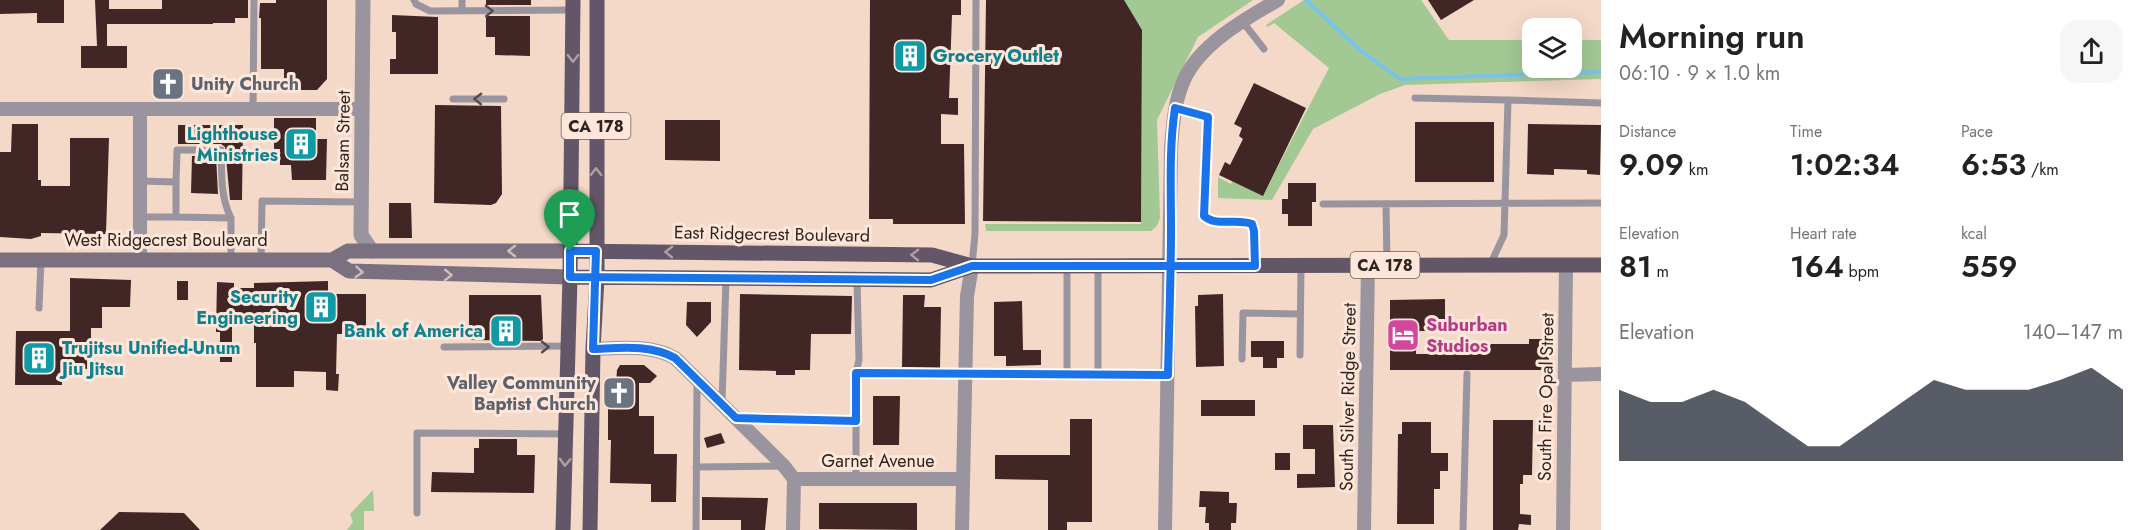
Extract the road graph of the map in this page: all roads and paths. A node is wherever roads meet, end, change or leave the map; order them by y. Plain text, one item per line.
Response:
1 (254, 0) edge
2 (363, 0) edge
3 (414, 0) edge
4 (462, 0) edge
5 (597, 0) edge
6 (976, 0) edge
7 (1278, 0) edge
8 (573, 5) edge
9 (462, 11) junction
10 (1242, 21) junction
11 (1264, 49) dead end
12 (1415, 98) dead end
13 (453, 99) dead end
14 (504, 99) dead end
15 (1508, 100) junction
16 (1601, 103) edge
17 (1175, 108) junction
18 (0, 109) edge
19 (140, 109) junction
20 (253, 109) junction
21 (362, 109) junction
22 (140, 181) junction
23 (176, 182) junction
24 (361, 202) junction
25 (1504, 203) junction
26 (1601, 203) edge
27 (1323, 204) dead end
28 (1386, 204) junction
29 (140, 217) junction
30 (176, 217) junction
31 (231, 218) junction
32 (372, 251) junction
33 (570, 251) junction
34 (596, 251) junction
35 (261, 258) junction
36 (140, 259) junction
37 (231, 259) junction
38 (0, 260) edge
39 (41, 260) junction
40 (332, 260) junction
41 (1490, 265) junction
42 (1566, 265) junction
43 (1601, 265) edge
44 (972, 266) junction
45 (1067, 266) junction
46 (1098, 266) junction
47 (1170, 266) junction
48 (1255, 266) junction
49 (1300, 266) junction
50 (1368, 266) junction
51 (1387, 266) junction
52 (389, 273) junction
53 (570, 277) junction
54 (597, 278) junction
55 (726, 279) junction
56 (857, 280) junction
57 (39, 308) dead end
58 (1300, 314) junction
59 (568, 346) junction
60 (444, 347) dead end
61 (593, 349) junction
62 (1300, 355) dead end
63 (1242, 359) dead end
64 (856, 373) junction
65 (965, 374) junction
66 (1067, 374) junction
67 (1098, 374) junction
68 (1467, 374) dead end
69 (1168, 375) junction
70 (1564, 375) junction
71 (1601, 375) edge
72 (697, 380) junction
73 (722, 405) junction
74 (736, 418) junction
75 (856, 421) junction
76 (566, 434) junction
77 (784, 466) junction
78 (696, 467) junction
79 (794, 479) junction
80 (856, 479) junction
81 (963, 479) junction
82 (417, 513) dead end
83 (563, 530) edge
84 (590, 530) edge
85 (696, 530) edge
86 (793, 530) edge
87 (962, 530) edge
88 (1165, 530) edge
89 (1364, 530) edge
90 (1463, 530) edge
91 (1563, 530) edge

1 - 20 lane
2 - 21 street, Balsam Street
3 - 9 lane
4 - 9 lane
34 -> 5 main road, CA 178
6 - 44 lane
7 - 10 street
9 -> 8 lane
8 -> 33 main road, CA 178
10 - 11 lane
10 - 17 street
12 - 15 lane
14 -> 13 lane
15 - 16 lane
15 - 25 lane
17 - 47 street
17 - 48 lane
18 - 19 street
19 - 20 street
19 - 22 street
20 - 21 street
21 - 24 street, Balsam Street
22 - 23 lane
22 - 29 street
23 - 30 lane
23 - 31 lane
24 - 32 street, Balsam Street
24 - 35 lane
25 - 26 lane
25 - 28 lane
25 - 41 lane
27 - 28 lane
28 - 51 lane
29 - 30 lane
29 - 36 street
30 - 31 lane
31 - 37 lane
33 -> 32 main road, West Ridgecrest Boulevard
32 - 40 main road, West Ridgecrest Boulevard
32 - 52 street, Balsam Street
33 - 34 main road, East Ridgecrest Boulevard
33 - 53 main road
44 -> 34 main road, East Ridgecrest Boulevard / CA 178
34 - 54 main road
35 - 37 main road, West Ridgecrest Boulevard
35 - 40 main road, West Ridgecrest Boulevard
36 - 37 main road, West Ridgecrest Boulevard
36 - 39 main road, West Ridgecrest Boulevard
38 - 39 main road, West Ridgecrest Boulevard
39 - 57 lane
40 -> 52 main road, West Ridgecrest Boulevard
41 - 42 main road, East Ridgecrest Boulevard / CA 178
41 - 51 main road, East Ridgecrest Boulevard / CA 178
42 - 43 main road, East Ridgecrest Boulevard / CA 178
42 - 70 street, South Fire Opal Street
44 - 45 main road, East Ridgecrest Boulevard / CA 178
44 - 56 main road, East Ridgecrest Boulevard / CA 178
44 - 65 street
45 - 46 main road, East Ridgecrest Boulevard / CA 178
45 - 66 lane
46 - 47 main road, East Ridgecrest Boulevard / CA 178
46 - 67 lane
47 - 48 main road, East Ridgecrest Boulevard / CA 178
47 - 69 street
48 - 49 main road, East Ridgecrest Boulevard / CA 178
49 - 50 main road, East Ridgecrest Boulevard / CA 178
49 - 58 lane
50 - 51 main road, East Ridgecrest Boulevard / CA 178
50 - 89 street, South Silver Ridge Street
52 -> 53 main road, West Ridgecrest Boulevard
53 - 54 main road, West Ridgecrest Boulevard / CA 178
53 - 59 main road
54 - 55 main road, East Ridgecrest Boulevard / CA 178
54 - 61 main road
55 - 56 main road, East Ridgecrest Boulevard / CA 178
55 - 73 lane
56 - 64 lane
58 - 62 lane
58 - 63 lane
60 -> 59 lane
59 - 76 main road
61 - 72 street
61 - 84 main road
64 - 65 lane
64 - 75 lane
65 - 66 lane
65 - 81 street
66 - 67 lane
67 - 69 lane
68 - 90 lane
69 - 88 street
70 - 71 street
70 - 91 street, South Fire Opal Street
72 - 73 street
72 - 78 lane
73 - 74 street
74 - 75 lane
74 - 77 street
75 - 80 lane
76 - 82 lane
76 -> 83 main road
77 - 78 lane
77 - 79 street
78 - 85 lane
79 - 80 street, Garnet Avenue
79 - 86 street
80 - 81 street, Garnet Avenue
81 - 87 street

